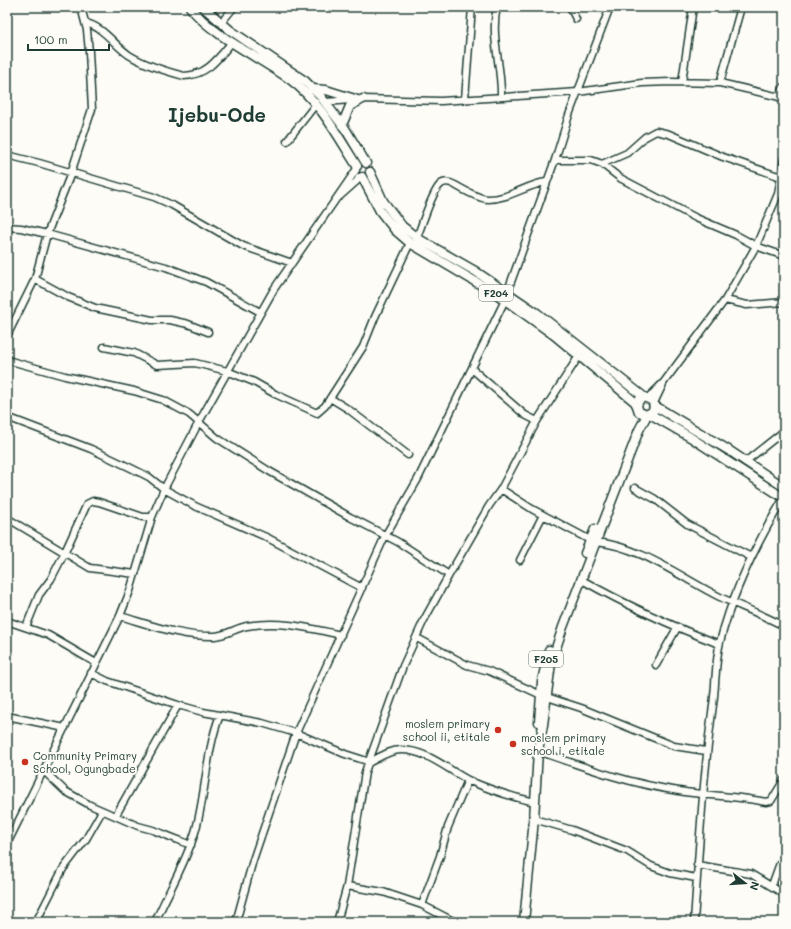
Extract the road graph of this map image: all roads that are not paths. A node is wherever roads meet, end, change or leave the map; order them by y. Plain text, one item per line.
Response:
1 (81, 7) edge
2 (190, 7) edge
3 (203, 7) edge
4 (234, 7) edge
5 (471, 7) edge
6 (497, 7) edge
7 (570, 7) edge
8 (610, 7) edge
9 (693, 7) edge
10 (741, 7) edge
11 (576, 19) dead end
12 (85, 23) junction
13 (220, 23) junction
14 (232, 42) junction
15 (682, 82) junction
16 (720, 83) junction
17 (784, 86) edge
18 (312, 89) junction
19 (578, 92) junction
20 (501, 97) junction
21 (782, 98) edge
22 (359, 99) junction
23 (465, 99) junction
24 (326, 102) junction
25 (316, 104) junction
26 (342, 125) junction
27 (287, 141) dead end
28 (7, 155) edge
29 (784, 159) edge
30 (555, 160) junction
31 (366, 163) junction
32 (602, 164) junction
33 (370, 172) junction
34 (71, 173) junction
35 (359, 173) junction
36 (783, 177) edge
37 (546, 182) junction
38 (7, 227) edge
39 (47, 234) junction
40 (417, 238) junction
41 (410, 243) junction
42 (756, 246) junction
43 (784, 256) edge
44 (292, 263) junction
45 (35, 279) junction
46 (506, 296) junction
47 (726, 300) junction
48 (784, 302) edge
49 (260, 312) junction
50 (208, 332) dead end
51 (7, 336) edge
52 (104, 347) dead end
53 (579, 356) junction
54 (7, 360) edge
55 (472, 369) junction
56 (227, 371) junction
57 (664, 382) junction
58 (646, 397) junction
59 (330, 398) junction
60 (654, 405) junction
61 (643, 412) junction
62 (7, 417) edge
63 (199, 422) junction
64 (537, 422) junction
65 (784, 431) edge
66 (408, 455) dead end
67 (745, 462) junction
68 (784, 487) edge
69 (635, 488) dead end
70 (164, 489) junction
71 (501, 489) junction
72 (784, 498) edge
73 (543, 515) junction
74 (152, 517) junction
75 (7, 518) edge
76 (385, 536) junction
77 (593, 541) junction
78 (64, 554) junction
79 (751, 557) junction
80 (520, 560) dead end
81 (135, 574) junction
82 (449, 575) junction
83 (582, 580) junction
84 (362, 588) junction
85 (733, 602) junction
86 (120, 616) junction
87 (7, 621) edge
88 (784, 626) edge
89 (26, 627) junction
90 (677, 628) junction
91 (341, 635) junction
92 (417, 638) junction
93 (719, 644) junction
94 (96, 663) junction
95 (656, 665) dead end
96 (91, 673) junction
97 (544, 696) junction
98 (178, 705) junction
99 (220, 715) junction
100 (7, 716) edge
101 (65, 728) junction
102 (296, 733) junction
103 (706, 750) junction
104 (538, 751) junction
105 (370, 762) junction
106 (43, 770) junction
107 (468, 780) junction
108 (784, 780) edge
109 (702, 794) junction
110 (531, 801) junction
111 (102, 811) junction
112 (116, 815) junction
113 (534, 819) junction
114 (7, 844) edge
115 (190, 845) junction
116 (784, 863) edge
117 (697, 865) junction
118 (696, 878) junction
119 (772, 885) junction
120 (346, 886) junction
121 (784, 894) edge
122 (422, 905) junction
123 (36, 922) edge
124 (155, 922) edge
125 (236, 922) edge
126 (337, 922) edge
127 (455, 922) edge
128 (520, 922) edge
129 (524, 922) edge
130 (694, 922) edge

1 - 12 street
2 - 14 main road, F204
3 - 13 main road, F204
4 - 13 street
5 - 23 street
6 - 20 street
7 - 11 street
8 - 19 street
9 - 15 street
10 - 16 street
12 - 14 street
12 - 34 street
13 - 18 main road, F204
14 - 25 main road, F204
15 - 16 street
15 - 19 street
16 - 21 street
17 - 21 street
18 - 22 main road
18 - 24 main road, F204
19 - 20 street
19 - 30 street
20 - 23 street
22 - 23 street
22 - 24 street
22 - 26 main road
24 - 26 main road, F204
25 - 27 street
25 - 35 main road, F204
26 - 31 main road, F204
28 - 34 street
29 - 36 street
30 - 32 street
30 - 37 street
31 - 33 main road, F204
31 - 35 main road
32 - 36 street
32 - 42 street
33 - 35 main road
33 - 40 main road, F204
34 - 39 street
34 - 44 street
35 - 41 main road, F204
35 - 44 street
36 - 42 street
37 - 40 street
37 - 46 street
38 - 39 street
39 - 45 street
39 - 49 street
40 - 46 main road, F204
41 - 46 main road, F204
41 - 59 street
42 - 43 street
42 - 47 street
44 - 49 street
45 - 50 street
45 - 51 street
46 - 53 main road, F204
46 - 55 street
46 - 58 main road, F204
47 - 48 street
47 - 57 street
49 - 56 street
52 - 56 street
53 - 61 main road, F204
53 - 64 street
54 - 63 street
55 - 64 street
55 - 76 street
56 - 59 street
56 - 63 street
57 - 58 street
57 - 60 street
58 - 60 main road, F204
58 - 61 main road
59 - 66 street
60 - 61 main road
60 - 67 main road, F204
61 - 72 main road, F204
61 - 77 main road, F205
62 - 70 street
63 - 70 street
63 - 76 street
64 - 71 street
65 - 67 street
67 - 68 main road, F204
69 - 79 street
70 - 74 street
70 - 84 street
71 - 73 street
71 - 82 street
72 - 79 street
73 - 77 street
73 - 80 street
74 - 78 street
74 - 81 street
75 - 78 street
76 - 82 street
76 - 84 street
77 - 83 main road, F205
77 - 85 street
77 - 97 main road, F205
78 - 81 street
78 - 89 street
79 - 85 street
81 - 86 street
82 - 92 street
83 - 90 street
83 - 97 main road, F205
84 - 91 street
85 - 88 street
85 - 93 street
86 - 91 street
86 - 94 street
87 - 89 street
89 - 94 street
90 - 93 street
90 - 95 street
91 - 102 street
92 - 97 street
92 - 105 street
93 - 103 street
94 - 96 street
96 - 98 street
96 - 101 street
97 - 103 street
97 - 104 main road, F205
97 - 110 main road, F205
98 - 99 street
98 - 112 street
99 - 102 street
99 - 115 street
100 - 101 street
101 - 106 street
102 - 105 street
102 - 125 street
103 - 109 street
104 - 109 street
104 - 113 main road, F205
105 - 107 street
105 - 120 street
106 - 111 street
106 - 114 street
107 - 110 street
107 - 122 street
108 - 109 street
109 - 117 street
110 - 128 main road, F205
111 - 112 street
111 - 123 street
112 - 115 street
113 - 118 street
113 - 129 main road, F205
115 - 124 street
116 - 119 street
117 - 118 street
117 - 119 street
118 - 130 street
119 - 121 street
120 - 122 street
120 - 126 street
122 - 127 street

